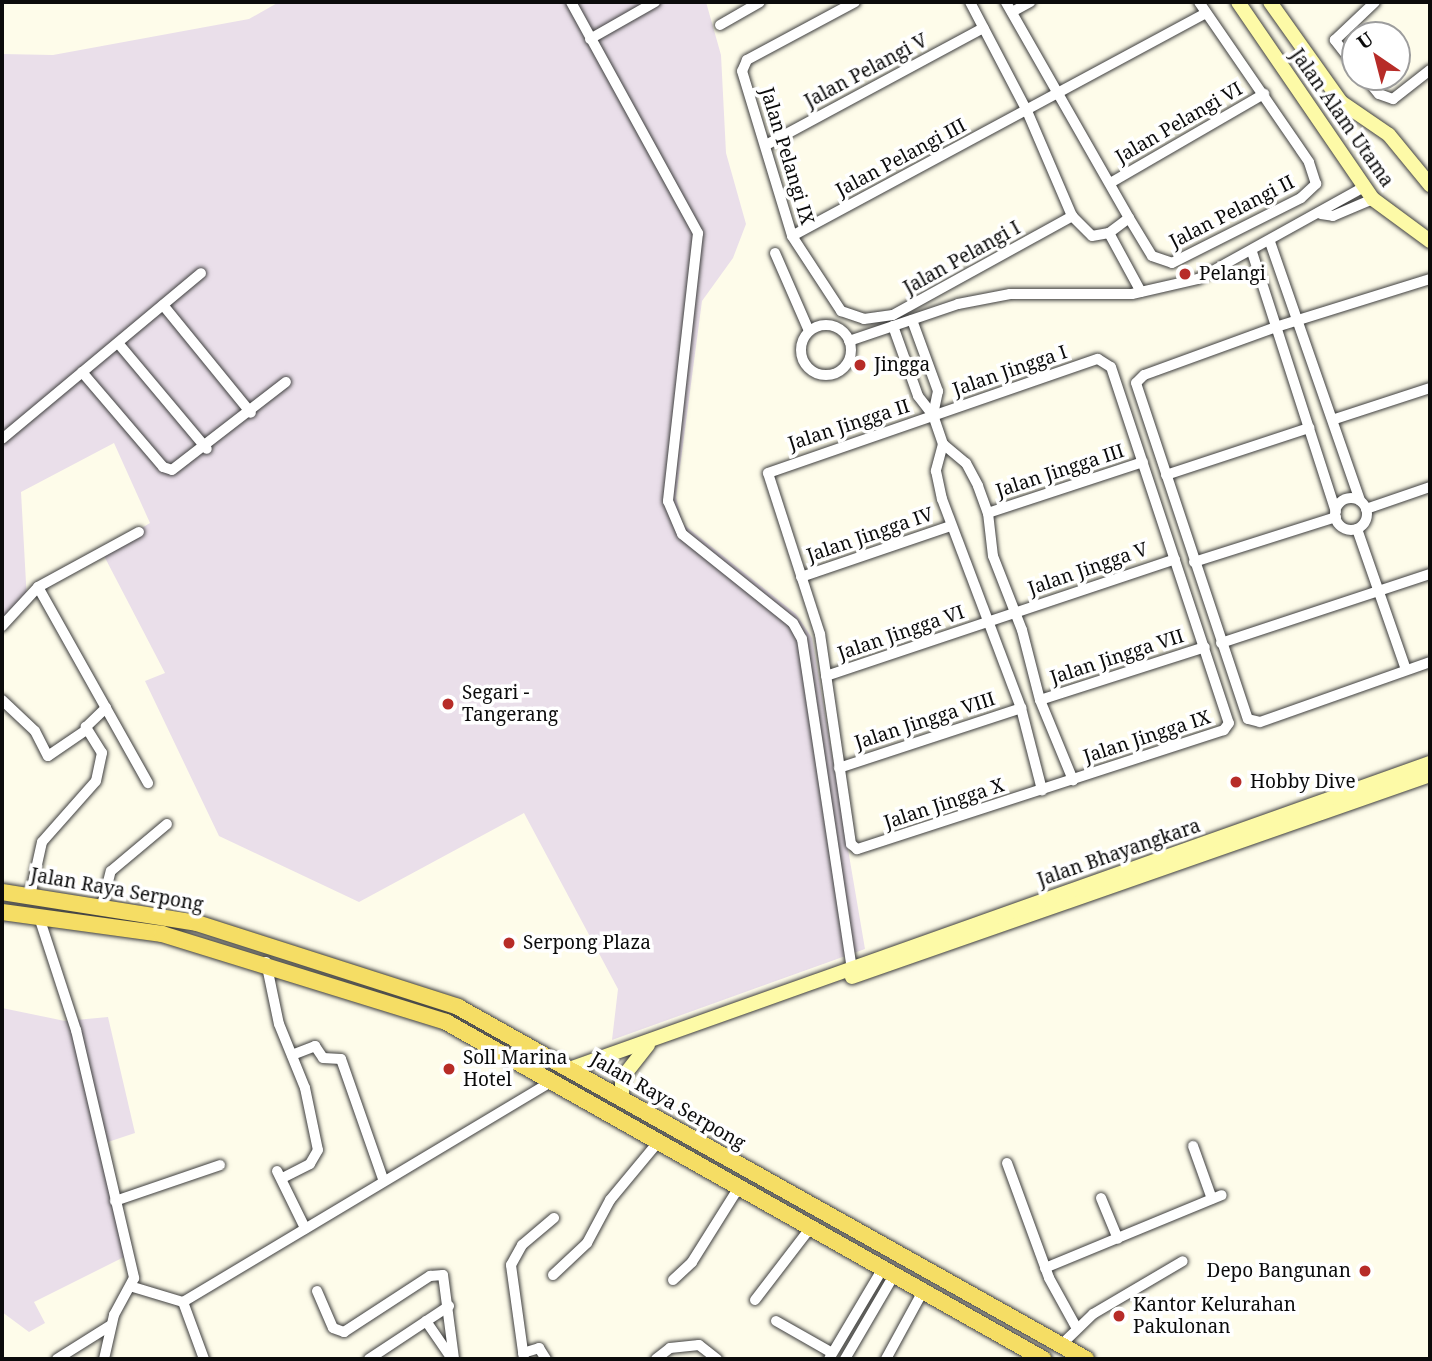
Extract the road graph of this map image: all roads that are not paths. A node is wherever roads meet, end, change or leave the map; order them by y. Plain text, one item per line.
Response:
1 (570, 2) edge
2 (655, 2) edge
3 (760, 2) edge
4 (855, 2) edge
5 (970, 2) edge
6 (1030, 2) edge
7 (1199, 2) edge
8 (1238, 2) edge
9 (1270, 2) edge
10 (1375, 2) edge
11 (1009, 7) edge
12 (1206, 13) junction
13 (1351, 21) edge
14 (720, 25) dead end
15 (983, 28) junction
16 (1341, 29) edge
17 (590, 39) junction
18 (1341, 48) edge
19 (1430, 70) edge
20 (1411, 86) edge
21 (1377, 91) edge
22 (1405, 91) edge
23 (1056, 94) junction
24 (1264, 94) junction
25 (1341, 102) junction
26 (1027, 111) junction
27 (1323, 121) junction
28 (766, 145) junction
29 (1112, 182) junction
30 (1430, 185) edge
31 (1364, 187) junction
32 (1373, 199) junction
33 (1321, 214) junction
34 (1072, 216) junction
35 (1129, 218) junction
36 (1109, 233) junction
37 (792, 236) junction
38 (1429, 238) edge
39 (1270, 242) junction
40 (1252, 252) junction
41 (775, 253) dead end
42 (201, 273) dead end
43 (1430, 279) edge
44 (1141, 292) junction
45 (163, 305) junction
46 (864, 319) joint
47 (912, 320) junction
48 (1297, 320) junction
49 (893, 326) junction
50 (1276, 327) junction
51 (809, 331) junction
52 (849, 341) junction
53 (118, 344) junction
54 (82, 372) junction
55 (286, 382) dead end
56 (1430, 388) edge
57 (251, 413) junction
58 (933, 415) junction
59 (1335, 419) junction
60 (1309, 428) junction
61 (2, 439) edge
62 (943, 444) junction
63 (207, 449) junction
64 (1143, 462) junction
65 (1166, 475) junction
66 (1430, 487) edge
67 (1363, 505) junction
68 (988, 513) junction
69 (1336, 515) junction
70 (951, 526) junction
71 (1357, 529) junction
72 (139, 532) dead end
73 (1175, 559) junction
74 (1195, 562) junction
75 (1430, 574) edge
76 (801, 577) junction
77 (38, 587) junction
78 (1378, 591) junction
79 (1013, 613) junction
80 (987, 622) junction
81 (2, 626) edge
82 (1221, 643) junction
83 (1205, 647) junction
84 (1430, 662) edge
85 (1406, 670) junction
86 (826, 676) junction
87 (2, 700) edge
88 (1040, 700) junction
89 (106, 708) junction
90 (1021, 708) junction
91 (86, 730) junction
92 (1430, 763) edge
93 (839, 768) junction
94 (1430, 775) edge
95 (1073, 780) junction
96 (148, 783) dead end
97 (1042, 790) junction
98 (167, 824) dead end
99 (2, 892) edge
100 (30, 896) junction
101 (102, 906) junction
102 (2, 912) edge
103 (39, 917) junction
104 (251, 939) junction
105 (246, 957) junction
106 (266, 962) junction
107 (852, 972) junction
108 (652, 1042) junction
109 (292, 1055) junction
110 (569, 1069) junction
111 (552, 1082) junction
112 (622, 1099) junction
113 (659, 1141) junction
114 (1194, 1146) dead end
115 (1007, 1163) dead end
116 (220, 1165) dead end
117 (383, 1178) junction
118 (739, 1187) junction
119 (1101, 1198) dead end
120 (115, 1201) junction
121 (554, 1217) dead end
122 (811, 1227) junction
123 (304, 1228) junction
124 (1118, 1239) junction
125 (1183, 1261) dead end
126 (1045, 1268) junction
127 (889, 1272) junction
128 (553, 1275) dead end
129 (673, 1280) dead end
130 (134, 1287) junction
131 (317, 1291) dead end
132 (923, 1291) junction
133 (755, 1300) dead end
134 (870, 1300) junction
135 (183, 1302) junction
136 (449, 1306) junction
137 (426, 1321) junction
138 (776, 1321) dead end
139 (111, 1325) junction
140 (1076, 1327) junction
141 (1060, 1346) junction
142 (523, 1356) edge
143 (831, 1356) edge
144 (57, 1359) edge
145 (104, 1359) edge
146 (204, 1359) edge
147 (369, 1359) edge
148 (453, 1359) edge
149 (546, 1359) edge
150 (656, 1359) edge
151 (717, 1359) edge
152 (845, 1359) edge
153 (886, 1359) edge
154 (1043, 1359) edge
155 (1086, 1359) edge

1 - 17 street
2 - 17 street
3 - 14 street
4 - 28 street, Jalan Pelangi IX
5 - 15 street
6 - 11 street
7 - 12 street
8 - 27 main road, Jalan Alam Utama
9 - 25 main road, Jalan Alam Utama
10 - 13 street
11 - 23 street
12 - 23 street, Jalan Pelangi III
12 - 24 street
15 - 26 street
15 - 28 street, Jalan Pelangi V
16 - 18 street
17 - 107 street
19 - 20 street
21 - 22 street
23 - 26 street, Jalan Pelangi III
23 - 29 street
24 - 29 street, Jalan Pelangi VI
24 - 35 street, Jalan Pelangi II
25 - 27 main road
25 - 30 main road, Jalan Alam Utama
26 - 34 street
26 - 37 street, Jalan Pelangi III
27 - 31 main road, Jalan Alam Utama
28 - 37 street, Jalan Pelangi IX
29 - 35 street
31 - 32 main road, Jalan Alam Utama
31 - 33 street
32 - 33 street
32 - 38 main road, Jalan Alam Utama
33 - 39 street
34 - 36 street
34 - 46 street, Jalan Pelangi I
35 - 36 street
36 - 44 street
37 - 46 street, Jalan Pelangi IX
39 - 40 street
39 - 48 street
40 - 44 street
40 - 50 street
41 - 51 street
42 - 45 street
43 - 48 street
44 - 47 street
45 - 53 street
45 - 57 street
47 - 49 street
47 - 58 street
48 - 50 street
48 - 59 street
49 - 52 street
49 - 58 street
50 - 60 street
50 - 65 street
51 - 52 street
51 - 52 street
53 - 54 street
53 - 63 street
54 - 61 street
54 - 63 street
55 - 57 street
56 - 59 street
57 - 63 street
58 - 62 street
58 - 64 street, Jalan Jingga I
58 - 76 street, Jalan Jingga II
59 - 67 street
60 - 65 street
60 - 69 street
62 - 68 street
62 - 70 street
64 - 68 street, Jalan Jingga III
64 - 73 street
65 - 74 street
66 - 67 street
67 - 69 street
67 - 71 street
68 - 79 street
69 - 71 street
69 - 74 street
70 - 76 street, Jalan Jingga IV
70 - 80 street
71 - 78 street
72 - 77 street
73 - 79 street, Jalan Jingga V
73 - 83 street
74 - 82 street
75 - 78 street
76 - 86 street
77 - 81 street
77 - 89 street
78 - 82 street
78 - 85 street
79 - 80 street, Jalan Jingga V
79 - 88 street
80 - 86 street, Jalan Jingga VI
80 - 90 street
82 - 85 street
83 - 88 street, Jalan Jingga VII
83 - 95 street, Jalan Jingga IX
84 - 85 street
86 - 93 street
87 - 91 street
88 - 95 street
89 - 91 street
89 - 96 street
90 - 93 street, Jalan Jingga VIII
90 - 97 street
91 - 100 street
92 - 107 main road, Jalan Bhayangkara
93 - 97 street, Jalan Jingga X
94 - 107 main road, Jalan Bhayangkara
95 - 97 street, Jalan Jingga IX
98 - 101 street
99 - 100 main road, Jalan Raya Serpong
100 - 101 main road, Jalan Raya Serpong
101 - 104 main road, Jalan Raya Serpong
102 - 103 main road, Jalan Raya Serpong
103 - 105 main road, Jalan Raya Serpong
103 - 120 street
104 - 105 main road
104 - 110 main road, Jalan Raya Serpong
105 - 106 main road, Jalan Raya Serpong
106 - 109 street
106 - 111 main road, Jalan Raya Serpong
107 - 108 main road, Jalan Bhayangkara
108 - 110 main road, Jalan Bhayangkara
108 - 112 main road
109 - 117 street
109 - 123 street
110 - 112 main road, Jalan Raya Serpong
111 - 113 main road, Jalan Raya Serpong
111 - 117 street
112 - 141 main road, Jalan Raya Serpong
113 - 118 main road, Jalan Raya Serpong
113 - 128 street
114 - 124 street
115 - 126 street
116 - 120 street
117 - 123 street
118 - 122 main road, Jalan Raya Serpong
118 - 129 street
119 - 124 street
120 - 130 street
121 - 142 street
122 - 127 main road, Jalan Raya Serpong
122 - 133 street
123 - 135 street
124 - 126 street
125 - 140 street
126 - 140 street
127 - 132 main road, Jalan Raya Serpong
127 - 134 street
130 - 135 street
130 - 139 street
131 - 136 street
132 - 153 street
132 - 154 main road, Jalan Raya Serpong
134 - 143 street
134 - 152 street
135 - 146 street
136 - 137 street
136 - 148 street
137 - 147 street
137 - 148 street
138 - 143 street
139 - 144 street
139 - 145 street
140 - 141 street
141 - 155 main road, Jalan Raya Serpong
142 - 149 street
150 - 151 street

